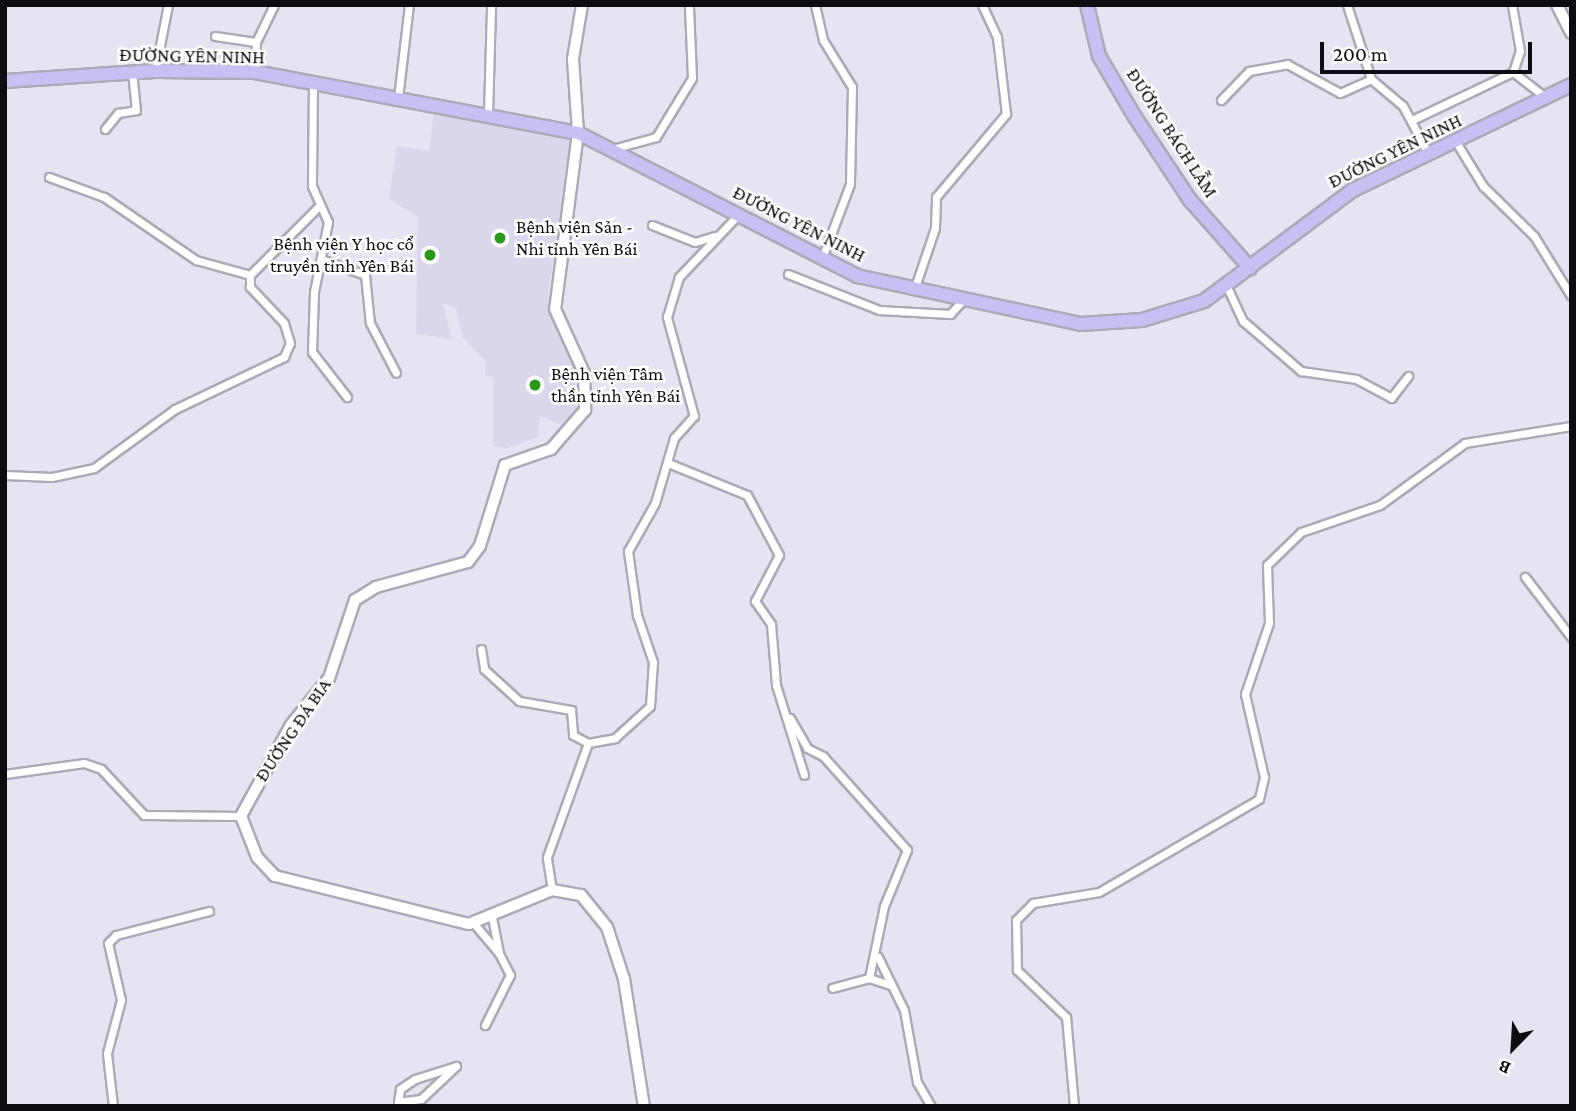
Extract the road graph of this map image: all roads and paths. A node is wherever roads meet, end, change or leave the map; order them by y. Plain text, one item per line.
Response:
1 (168, 5) edge
2 (274, 5) edge
3 (409, 5) edge
4 (491, 5) edge
5 (582, 5) edge
6 (689, 5) edge
7 (815, 5) edge
8 (982, 5) edge
9 (1087, 5) edge
10 (1347, 5) edge
11 (1512, 5) edge
12 (1557, 5) edge
13 (1571, 33) edge
14 (215, 36) dead end
15 (256, 42) junction
16 (155, 71) junction
17 (132, 72) junction
18 (256, 72) junction
19 (1513, 72) junction
20 (1371, 79) junction
21 (5, 81) edge
22 (313, 83) junction
23 (1571, 85) edge
24 (398, 98) junction
25 (1547, 98) junction
26 (1220, 100) dead end
27 (488, 115) junction
28 (1412, 120) junction
29 (104, 129) dead end
30 (578, 133) junction
31 (1456, 142) junction
32 (616, 148) junction
33 (1429, 153) junction
34 (49, 177) dead end
35 (320, 205) junction
36 (738, 215) junction
37 (652, 225) dead end
38 (719, 234) junction
39 (822, 258) junction
40 (321, 259) junction
41 (1250, 268) junction
42 (788, 274) dead end
43 (250, 275) junction
44 (915, 287) junction
45 (1227, 287) junction
46 (1571, 296) edge
47 (963, 300) junction
48 (396, 373) dead end
49 (1408, 376) dead end
50 (347, 397) dead end
51 (1571, 426) edge
52 (668, 463) junction
53 (5, 475) edge
54 (1525, 577) dead end
55 (1571, 637) edge
56 (481, 649) dead end
57 (790, 718) dead end
58 (587, 743) junction
59 (5, 774) edge
60 (804, 775) dead end
61 (241, 817) junction
62 (552, 890) junction
63 (209, 911) dead end
64 (492, 917) junction
65 (476, 926) junction
66 (499, 953) junction
67 (878, 957) junction
68 (869, 978) junction
69 (890, 985) junction
70 (832, 988) dead end
71 (485, 1025) dead end
72 (456, 1066) joint
73 (113, 1106) edge
74 (644, 1106) edge
75 (931, 1106) edge
76 (1074, 1106) edge

1 - 16 street
2 - 15 street
3 - 24 street
4 - 27 street
5 - 30 street
6 - 32 street
7 - 39 street
8 - 44 street
9 - 41 main road, ĐƯỜNG BÁCH LẪM
10 - 20 street
11 - 19 street
12 - 13 street
14 - 15 street
15 - 18 street
16 - 17 main road, ĐƯỜNG YÊN NINH
16 - 18 main road, ĐƯỜNG YÊN NINH
17 - 21 main road, ĐƯỜNG YÊN NINH
17 - 29 street
18 - 22 main road, ĐƯỜNG YÊN NINH
19 - 25 street
19 - 28 street
20 - 26 street
20 - 28 street
22 - 24 main road, ĐƯỜNG YÊN NINH
22 - 35 street
23 - 25 main road, ĐƯỜNG YÊN NINH
24 - 27 main road, ĐƯỜNG YÊN NINH
25 - 31 main road, ĐƯỜNG YÊN NINH
27 - 30 main road, ĐƯỜNG YÊN NINH
28 - 33 street
30 - 32 main road, ĐƯỜNG YÊN NINH
30 - 61 street, ĐƯỜNG ĐÁ BIA
31 - 33 main road, ĐƯỜNG YÊN NINH
31 - 46 street
32 - 36 main road, ĐƯỜNG YÊN NINH
33 - 41 main road, ĐƯỜNG YÊN NINH
34 - 43 street
35 - 40 street
35 - 43 street
36 - 38 street
36 - 39 main road, ĐƯỜNG YÊN NINH
37 - 38 street
38 - 52 street
39 - 44 main road, ĐƯỜNG YÊN NINH
40 - 48 street
40 - 50 street
41 - 45 main road, ĐƯỜNG YÊN NINH
42 - 47 street
43 - 53 street
44 - 47 main road, ĐƯỜNG YÊN NINH
45 - 47 main road, ĐƯỜNG YÊN NINH
45 - 49 street
51 - 76 street
52 - 58 street
52 - 60 street
54 - 55 street
56 - 58 street
57 - 67 street
58 - 62 street
59 - 61 street
61 - 65 street
62 - 64 street
62 - 74 street
63 - 73 street
64 - 65 street
64 - 66 street
65 - 66 street
66 - 71 street
67 - 68 street
67 - 69 street
68 - 69 street
68 - 70 street
69 - 75 street
72 - 72 street

